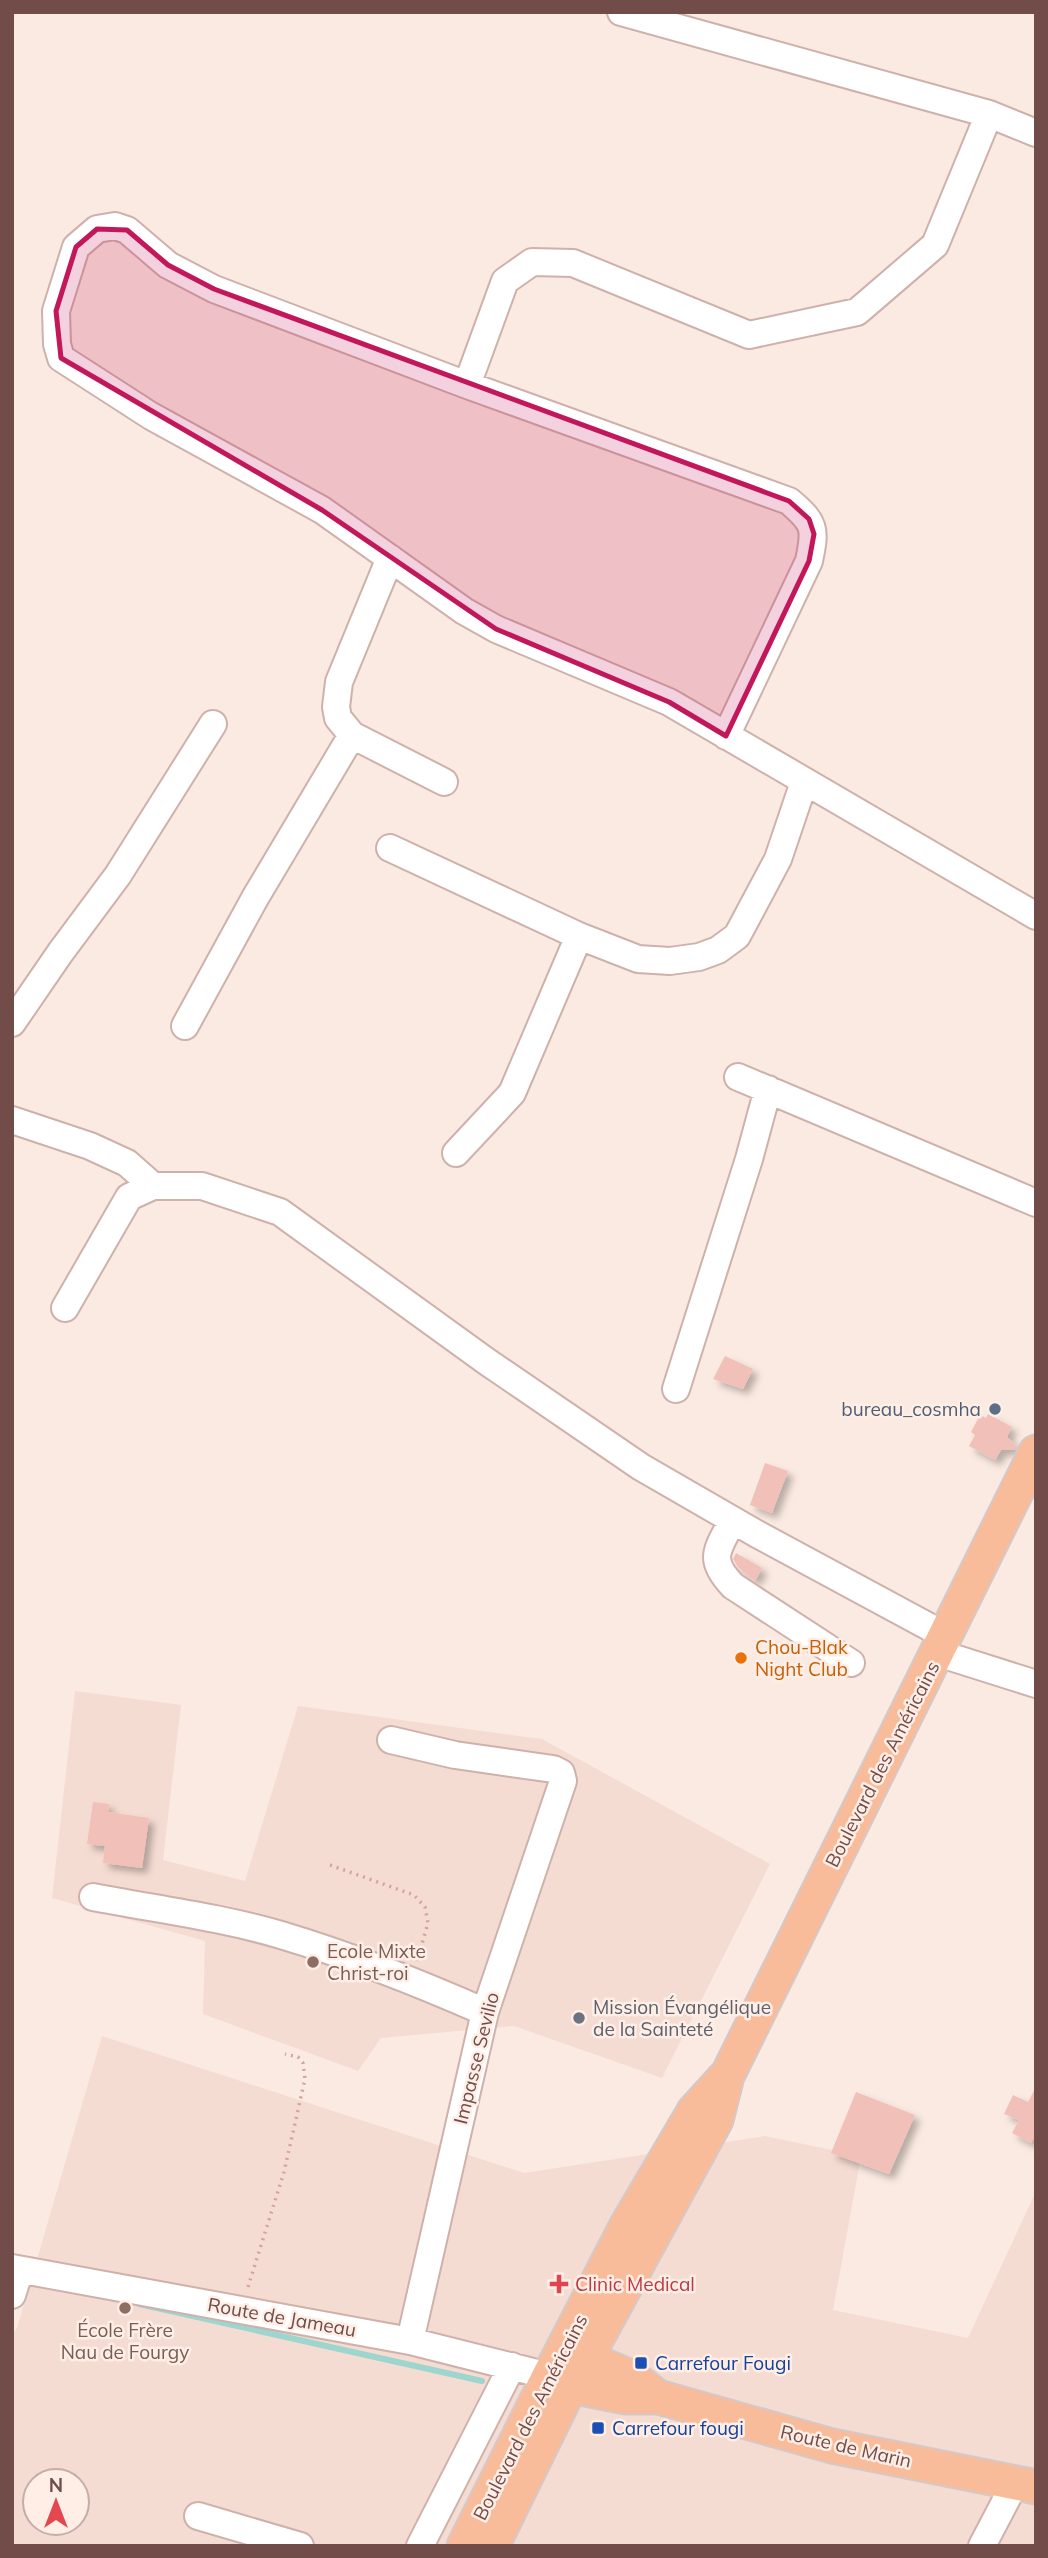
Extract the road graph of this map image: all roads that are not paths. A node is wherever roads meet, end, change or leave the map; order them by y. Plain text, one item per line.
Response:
1 (621, 12) edge
2 (649, 15) edge
3 (989, 114) junction
4 (1036, 134) edge
5 (467, 385) junction
6 (390, 558) junction
7 (213, 724) dead end
8 (352, 735) junction
9 (726, 736) junction
10 (444, 782) dead end
11 (804, 782) junction
12 (390, 848) dead end
13 (1036, 916) edge
14 (579, 936) junction
15 (13, 1018) edge
16 (185, 1026) dead end
17 (738, 1077) dead end
18 (768, 1089) junction
19 (12, 1120) edge
20 (456, 1153) dead end
21 (153, 1186) junction
22 (1036, 1203) edge
23 (65, 1308) dead end
24 (676, 1389) dead end
25 (1036, 1452) edge
26 (733, 1520) junction
27 (942, 1645) junction
28 (850, 1663) dead end
29 (1036, 1684) edge
30 (391, 1740) dead end
31 (93, 1897) dead end
32 (485, 2012) junction
33 (15, 2277) edge
34 (410, 2341) junction
35 (512, 2367) junction
36 (568, 2367) junction
37 (1025, 2485) edge
38 (198, 2516) dead end
39 (497, 2542) edge
40 (300, 2546) edge
41 (420, 2546) edge
42 (464, 2546) edge
43 (982, 2546) edge

1 - 2 street
2 - 3 street
3 - 4 street
3 - 5 street
5 - 6 street
5 - 9 street
6 - 8 street
6 - 9 street
7 - 15 street
8 - 10 street
8 - 16 street
9 - 11 street
11 - 13 street
11 - 14 street
12 - 14 street
14 - 20 street
17 - 18 street
18 - 22 street
18 - 24 street
19 - 21 street
21 - 23 street
21 - 26 street
25 - 27 main road, Boulevard des Américains
26 - 27 street
26 - 28 street
27 - 29 street
27 - 36 main road, Boulevard des Américains
30 - 32 street, Impasse Sevilio
31 - 32 street
32 - 34 street, Impasse Sevilio
33 - 34 street, Route de Jameau
34 - 35 street, Route de Jameau
35 - 36 street, Route de Jameau
35 - 41 street
36 - 37 main road, Route de Marin
36 - 39 main road, Boulevard des Américains
36 - 42 main road, Boulevard des Américains
37 - 43 street
38 - 40 street

